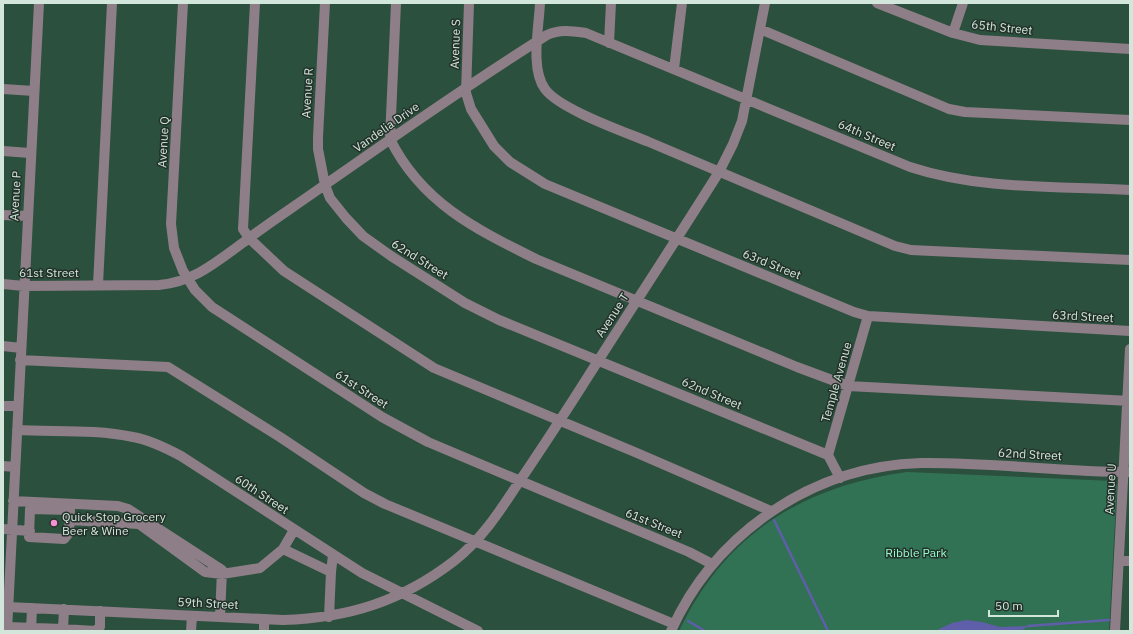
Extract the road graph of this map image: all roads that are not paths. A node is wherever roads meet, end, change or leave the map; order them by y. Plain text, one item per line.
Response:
1 (39, 3) edge
2 (112, 3) edge
3 (183, 3) edge
4 (255, 3) edge
5 (325, 3) edge
6 (396, 3) edge
7 (469, 3) edge
8 (540, 3) edge
9 (611, 3) edge
10 (682, 3) edge
11 (765, 3) edge
12 (877, 3) edge
13 (963, 3) edge
14 (760, 29) junction
15 (953, 33) junction
16 (538, 40) junction
17 (609, 43) junction
18 (1130, 49) edge
19 (674, 69) junction
20 (467, 86) junction
21 (3, 89) edge
22 (34, 91) junction
23 (746, 99) junction
24 (1130, 120) edge
25 (390, 139) junction
26 (3, 151) edge
27 (30, 153) junction
28 (719, 172) junction
29 (326, 185) junction
30 (1130, 190) edge
31 (3, 215) edge
32 (27, 216) junction
33 (249, 238) junction
34 (676, 239) junction
35 (1130, 260) edge
36 (188, 279) junction
37 (3, 284) edge
38 (24, 286) junction
39 (98, 286) junction
40 (637, 300) junction
41 (868, 316) junction
42 (1130, 331) edge
43 (3, 346) edge
44 (21, 348) junction
45 (1130, 349) edge
46 (20, 360) junction
47 (599, 360) junction
48 (848, 386) junction
49 (1129, 401) edge
50 (3, 406) edge
51 (18, 406) junction
52 (559, 421) junction
53 (17, 430) junction
54 (828, 455) junction
55 (3, 466) edge
56 (15, 467) junction
57 (1127, 472) edge
58 (840, 478) junction
59 (520, 481) junction
60 (14, 501) junction
61 (56, 507) junction
62 (30, 508) junction
63 (771, 512) junction
64 (13, 513) junction
65 (70, 520) junction
66 (8, 530) edge
67 (294, 530) junction
68 (30, 531) junction
69 (475, 541) junction
70 (283, 549) junction
71 (333, 555) junction
72 (1119, 561) junction
73 (1130, 561) edge
74 (712, 564) junction
75 (331, 572) junction
76 (222, 574) junction
77 (6, 592) edge
78 (402, 593) junction
79 (8, 607) junction
80 (32, 608) junction
81 (64, 609) junction
82 (100, 611) junction
83 (192, 616) junction
84 (220, 617) junction
85 (329, 617) junction
86 (264, 619) junction
87 (672, 627) edge
88 (7, 629) edge
89 (31, 629) edge
90 (63, 629) junction
91 (95, 631) edge
92 (192, 631) edge
93 (264, 631) edge
94 (478, 631) edge
95 (1116, 631) edge

1 - 22 street, Avenue P
2 - 39 street
3 - 36 street, Avenue Q
4 - 33 street
5 - 29 street, Avenue R
6 - 25 street
7 - 20 street, Avenue S
8 - 16 street
9 - 17 street
10 - 19 street
11 - 14 street, Avenue T
12 - 15 street, 65th Street
13 - 15 street
14 - 23 street, Avenue T
14 - 24 street
15 - 18 street, 65th Street
16 - 17 street, Vandelia Drive
16 - 20 street, Vandelia Drive
16 - 28 street
17 - 19 street, 64th Street
19 - 23 street, 64th Street
20 - 25 street, Vandelia Drive
20 - 34 street, 63rd Street
21 - 22 street
22 - 27 street, Avenue P
23 - 28 street, Avenue T
23 - 30 street, 64th Street
25 - 29 street, Vandelia Drive
25 - 40 street
26 - 27 street
27 - 32 street, Avenue P
28 - 34 street, Avenue T
28 - 35 street
29 - 33 street, Vandelia Drive
29 - 47 street, 62nd Street
31 - 32 street
32 - 38 street, Avenue P
33 - 36 street, Vandelia Drive
33 - 52 street
34 - 40 street, Avenue T
34 - 41 street, 63rd Street
36 - 39 street, 61st Street
36 - 59 street, 61st Street
37 - 38 street, 61st Street
38 - 39 street, 61st Street
38 - 44 street, Avenue P
40 - 47 street, Avenue T
40 - 48 street
41 - 42 street, 63rd Street
41 - 48 street, Temple Avenue
43 - 44 street
44 - 46 street, Avenue P
45 - 49 street, Avenue U
46 - 51 street, Avenue P
46 - 69 street
47 - 52 street, Avenue T
47 - 54 street, 62nd Street
48 - 49 street
48 - 54 street, Temple Avenue
49 - 57 street, Avenue U
50 - 51 street
51 - 53 street, Avenue P
52 - 59 street, Avenue T
52 - 63 street
53 - 56 street, Avenue P
53 - 67 street, 60th Street
54 - 58 street
55 - 56 street
56 - 60 street, Avenue P
57 - 58 street, 62nd Street
57 - 72 street, Avenue U
58 - 63 street
59 - 69 street, Avenue T
59 - 74 street, 61st Street
60 - 62 street
60 - 64 street, Avenue P
61 - 62 street
61 - 65 street
61 - 76 street
62 - 64 street
62 - 68 street
63 - 74 street
64 - 66 street, Avenue P
65 - 68 street
65 - 76 street
66 - 68 street
66 - 77 street, Avenue P
67 - 70 street
67 - 71 street, 60th Street
69 - 78 street, Avenue T
69 - 87 street
70 - 75 street
70 - 76 street
71 - 75 street
71 - 78 street, 60th Street
72 - 73 street
72 - 95 street, Avenue U
74 - 87 street
75 - 85 street
76 - 84 street
77 - 79 street, Avenue P
78 - 85 street, 59th Street
78 - 94 street, 60th Street
79 - 80 street, 59th Street
79 - 88 street, Avenue P
80 - 81 street, 59th Street
80 - 89 street
81 - 82 street, 59th Street
81 - 90 street
82 - 83 street, 59th Street
82 - 91 street
83 - 84 street, 59th Street
83 - 92 street
84 - 86 street, 59th Street
85 - 86 street, 59th Street
86 - 93 street
88 - 89 street
89 - 90 street
90 - 91 street

